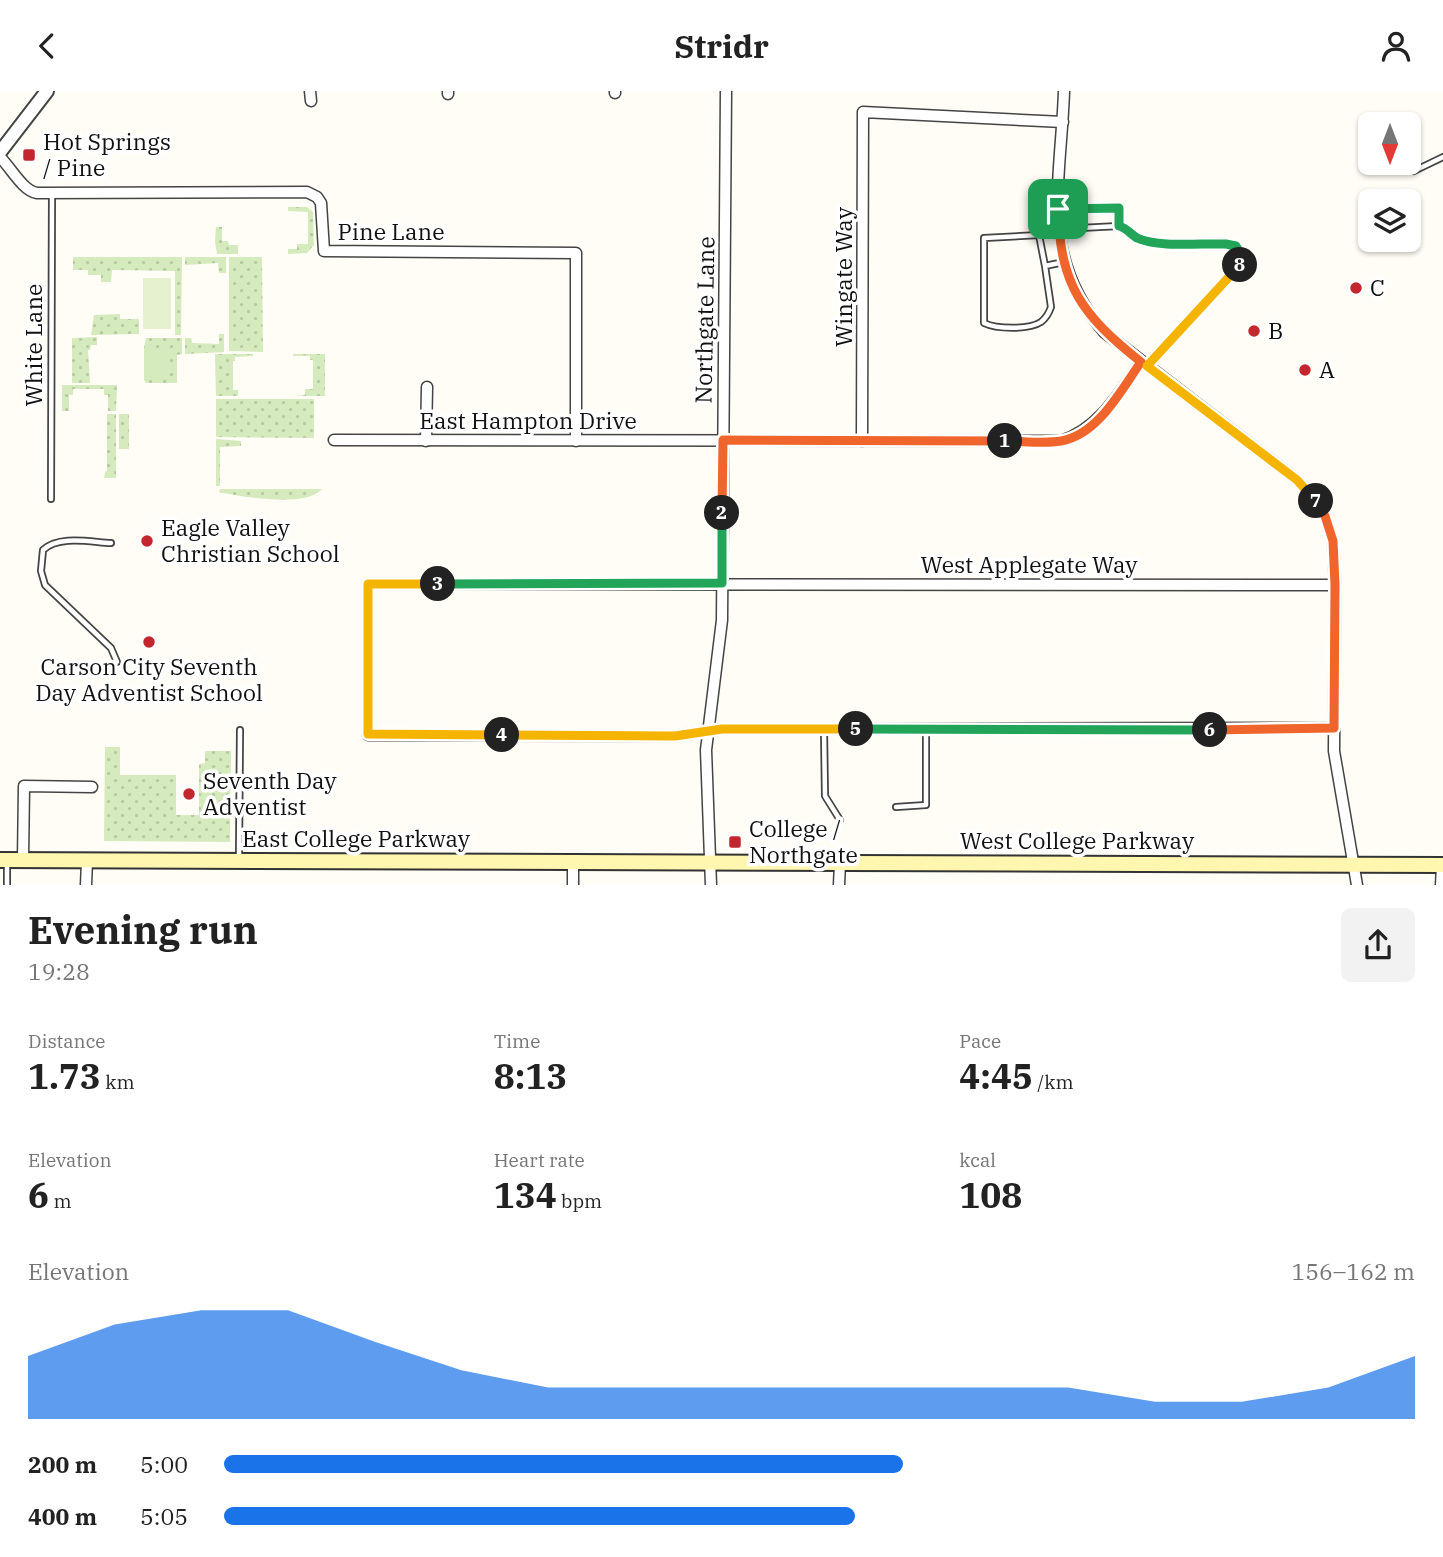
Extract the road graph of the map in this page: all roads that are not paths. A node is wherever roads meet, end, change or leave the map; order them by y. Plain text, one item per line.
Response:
1 (47, 91) edge
2 (726, 91) edge
3 (1064, 91) edge
4 (1063, 122) junction
5 (0, 155) edge
6 (1443, 157) edge
7 (1421, 168) edge
8 (52, 192) junction
9 (1058, 209) junction
10 (1119, 226) junction
11 (1058, 229) junction
12 (1064, 262) junction
13 (1045, 266) junction
14 (1144, 364) junction
15 (427, 387) dead end
16 (334, 440) dead end
17 (576, 440) junction
18 (723, 440) junction
19 (426, 441) junction
20 (862, 441) junction
21 (51, 499) dead end
22 (111, 543) dead end
23 (722, 583) junction
24 (1335, 585) junction
25 (117, 662) dead end
26 (1334, 728) junction
27 (824, 729) junction
28 (926, 729) junction
29 (240, 730) dead end
30 (708, 732) junction
31 (92, 787) dead end
32 (896, 807) dead end
33 (840, 820) dead end
34 (2, 859) edge
35 (23, 860) junction
36 (87, 861) junction
37 (239, 861) junction
38 (573, 863) junction
39 (711, 863) junction
40 (840, 863) junction
41 (1354, 865) junction
42 (1442, 865) edge
43 (7, 885) edge
44 (86, 885) edge
45 (573, 885) edge
46 (711, 885) edge
47 (839, 885) edge
48 (1357, 885) edge
49 (1441, 885) edge

1 - 5 street
2 - 18 street, Northgate Lane
3 - 4 street
4 - 9 street
4 - 20 street, Wingate Way
5 - 8 street, Pine Lane
6 - 7 lane
8 - 17 street, Pine Lane
8 - 21 lane, White Lane
9 - 10 lane
9 - 11 street
10 - 11 lane
10 - 14 lane
11 - 12 street
12 - 13 lane
12 - 14 street
13 - 13 lane
14 - 20 street, East Hampton Drive
14 - 24 street
15 - 19 street
16 - 19 street, East Hampton Drive
17 - 18 street, East Hampton Drive
17 - 19 street, East Hampton Drive
18 - 20 street, East Hampton Drive
18 - 23 street, Northgate Lane
22 - 25 lane
23 - 24 street, West Applegate Way
23 - 30 street, Northgate Lane
23 - 30 street, West Applegate Way
24 - 26 street
26 - 28 street
26 - 41 street
27 - 28 street
27 - 30 street
27 - 33 lane
28 - 32 lane
29 - 37 lane
30 - 39 street, Northgate Lane
31 - 35 street
34 - 35 main road, East College Parkway
34 - 43 lane
35 - 36 main road, East College Parkway
36 - 37 main road, East College Parkway
36 - 44 street
37 - 38 main road, East College Parkway
38 - 39 main road, East College Parkway
38 - 45 street
39 - 40 main road, West College Parkway
39 - 46 street, Northgate Lane
40 - 41 main road, West College Parkway
40 - 47 street
41 - 42 main road, West College Parkway
41 - 48 street
42 - 49 street

